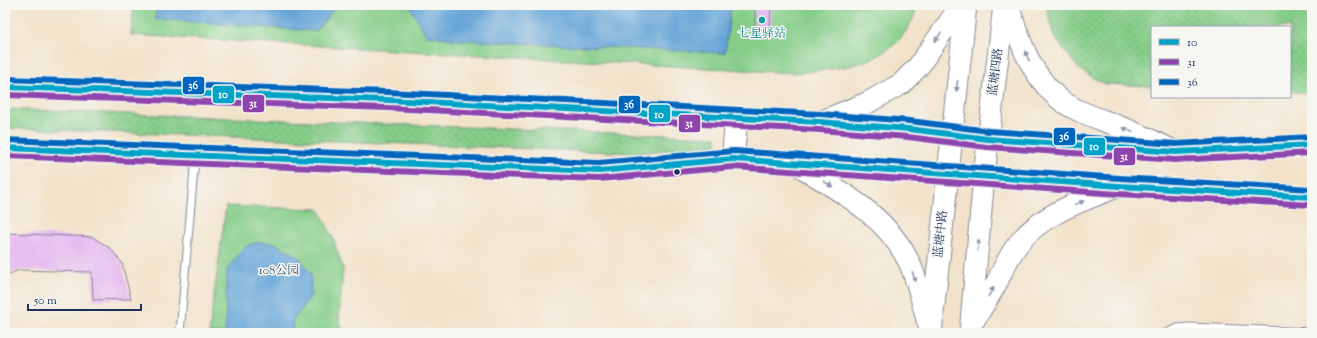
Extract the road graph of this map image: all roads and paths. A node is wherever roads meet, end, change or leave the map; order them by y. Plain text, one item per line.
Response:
1 (961, 5) edge
2 (966, 5) edge
3 (1004, 5) edge
4 (1008, 5) edge
5 (5, 88) edge
6 (736, 119) junction
7 (820, 122) junction
8 (952, 135) junction
9 (988, 139) junction
10 (1312, 145) edge
11 (5, 148) edge
12 (1176, 152) junction
13 (195, 156) junction
14 (733, 159) junction
15 (795, 164) junction
16 (948, 174) junction
17 (984, 176) junction
18 (1119, 186) junction
19 (1312, 197) edge
20 (971, 329) edge
21 (931, 332) edge
22 (1312, 332) edge
23 (180, 333) edge
24 (1166, 333) edge

1 -> 7 main road
2 -> 8 main road
3 - 9 main road, 蓝塘四路
12 -> 4 main road
5 - 6 main road
6 - 7 main road
6 - 14 main road
7 - 8 main road
8 - 9 main road
8 - 16 main road, 蓝塘中路
9 - 12 main road
9 - 17 main road
10 - 12 main road
11 - 13 main road
13 - 14 main road
13 - 23 lane
14 - 15 main road
15 - 16 main road
15 -> 21 main road
16 - 17 main road
16 - 21 main road, 蓝塘中路
17 - 18 main road
20 -> 17 main road
18 - 19 main road
20 -> 18 main road
22 - 24 lane

